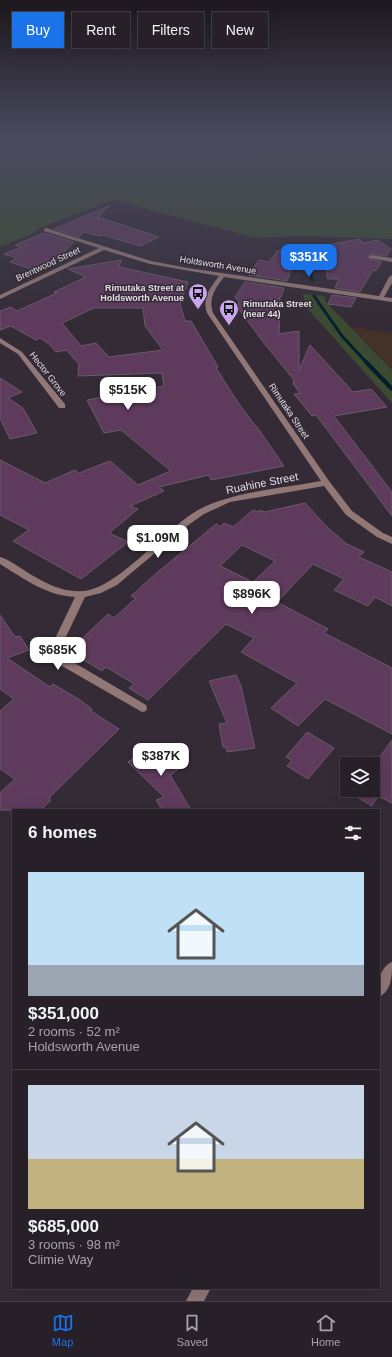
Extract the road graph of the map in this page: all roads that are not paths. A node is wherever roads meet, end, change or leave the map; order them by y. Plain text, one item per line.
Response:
1 (46, 230) dead end
2 (103, 248) junction
3 (371, 257) dead end
4 (392, 260) edge
5 (223, 275) junction
6 (392, 277) edge
7 (0, 297) edge
8 (381, 298) junction
9 (392, 300) edge
10 (0, 340) edge
11 (62, 406) dead end
12 (326, 483) junction
13 (392, 541) edge
14 (0, 560) edge
15 (81, 595) junction
16 (142, 708) dead end
17 (392, 969) edge
18 (380, 988) edge
19 (201, 1289) edge
20 (195, 1301) edge

1 - 2 street, Holdsworth Avenue
2 - 5 street, Holdsworth Avenue
2 - 7 street, Brentwood Street
3 - 4 street
5 - 8 street, Holdsworth Avenue
5 - 12 street, Rimutaka Street
6 - 8 street
8 - 9 street, Holdsworth Avenue
10 - 11 street, Hector Grove
12 - 13 street, Rimutaka Street
12 - 15 street, Ruahine Street
14 - 15 street, Ruahine Street
15 - 16 street
17 - 18 street
19 - 20 street

